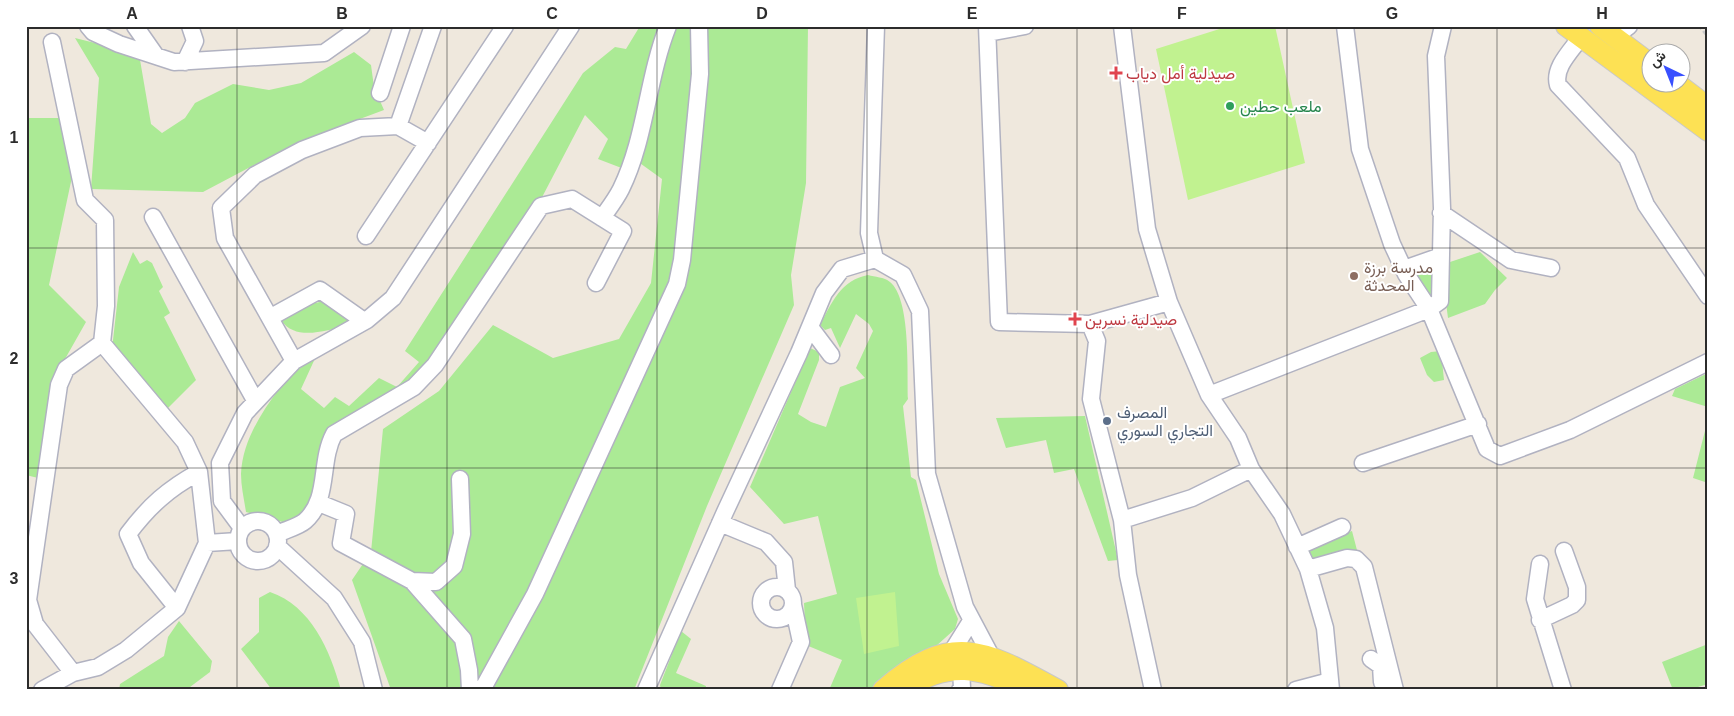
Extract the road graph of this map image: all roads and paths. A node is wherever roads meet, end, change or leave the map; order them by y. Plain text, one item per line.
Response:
1 (88, 26) edge
2 (135, 26) edge
3 (190, 26) edge
4 (362, 26) edge
5 (402, 26) edge
6 (433, 26) edge
7 (505, 26) edge
8 (571, 26) edge
9 (668, 26) edge
10 (699, 26) edge
11 (876, 26) edge
12 (1025, 26) edge
13 (1345, 26) edge
14 (1444, 26) edge
15 (1699, 26) edge
16 (1126, 28) edge
17 (988, 30) edge
18 (1614, 30) edge
19 (1574, 32) edge
20 (1708, 37) edge
21 (52, 42) dead end
22 (156, 56) junction
23 (1642, 56) edge
24 (186, 62) junction
25 (1688, 92) edge
26 (380, 93) dead end
27 (1708, 107) edge
28 (398, 126) junction
29 (1708, 130) edge
30 (428, 143) junction
31 (1442, 213) junction
32 (153, 217) dead end
33 (602, 218) junction
34 (366, 236) dead end
35 (1441, 256) junction
36 (875, 259) junction
37 (1551, 268) dead end
38 (1404, 269) junction
39 (596, 283) dead end
40 (1708, 296) edge
41 (1169, 302) junction
42 (1429, 309) junction
43 (271, 317) junction
44 (364, 321) junction
45 (1090, 324) junction
46 (810, 327) junction
47 (102, 342) junction
48 (831, 355) dead end
49 (294, 361) junction
50 (1708, 362) edge
51 (1209, 395) junction
52 (255, 400) junction
53 (1478, 424) junction
54 (1363, 463) dead end
55 (1251, 469) junction
56 (198, 472) junction
57 (460, 479) dead end
58 (319, 503) junction
59 (1122, 520) junction
60 (720, 523) junction
61 (1342, 527) dead end
62 (240, 535) junction
63 (277, 540) junction
64 (207, 543) junction
65 (1297, 547) junction
66 (1564, 550) dead end
67 (1540, 564) dead end
68 (1308, 569) junction
69 (412, 581) junction
70 (177, 608) junction
71 (1540, 620) junction
72 (971, 621) junction
73 (1371, 659) dead end
74 (991, 664) junction
75 (73, 673) junction
76 (958, 677) edge
77 (1330, 685) edge
78 (42, 690) edge
79 (374, 690) edge
80 (470, 690) edge
81 (482, 690) edge
82 (646, 690) edge
83 (780, 690) edge
84 (883, 690) edge
85 (904, 690) edge
86 (1026, 690) edge
87 (1058, 690) edge
88 (1153, 690) edge
89 (1296, 690) edge
90 (1383, 690) edge
91 (1395, 690) edge
92 (1563, 690) edge

1 - 22 street
2 - 22 street
3 - 24 street
4 - 24 street
5 - 26 street
6 - 28 street
7 - 30 street
8 - 44 street
9 - 33 street
10 - 81 street
11 - 36 street
12 - 17 street
13 - 38 street
14 - 31 street
15 - 20 path
16 - 41 street
17 - 45 street
18 - 23 main road
19 - 29 main road
19 - 40 street
21 - 47 street
22 - 24 street
25 - 27 main road
28 - 30 street
28 - 43 street
30 - 34 street
31 - 35 street
31 - 37 street
32 - 52 street
33 - 39 street
33 - 58 street
35 - 38 street
35 - 42 street
36 - 46 street
36 - 72 street
38 - 42 street
41 - 45 street
41 - 51 street
42 - 51 street
42 - 53 street
43 - 44 street
43 - 49 street
44 - 49 street
45 - 59 street
46 - 48 street
46 - 60 street
47 - 56 street
47 - 75 street
49 - 52 street
50 - 53 street
51 - 55 street
52 - 62 street
53 - 54 street
55 - 59 street
55 - 65 street
56 - 64 street
56 - 70 street
57 - 69 street
58 - 63 street
58 - 69 street
59 - 88 street
60 - 82 street
60 - 83 street
61 - 65 street
62 - 63 street
62 - 63 street
62 - 64 street
63 - 79 street
64 - 70 street
65 - 68 street
66 - 71 street
67 - 71 street
68 - 77 street
68 - 91 street
69 - 80 street
70 - 75 street
71 - 92 street
72 - 74 street
72 - 76 street
73 - 90 street
74 - 76 main road
74 - 86 main road
74 - 87 main road
75 - 78 street
76 - 84 main road
76 - 85 main road
77 - 89 street

